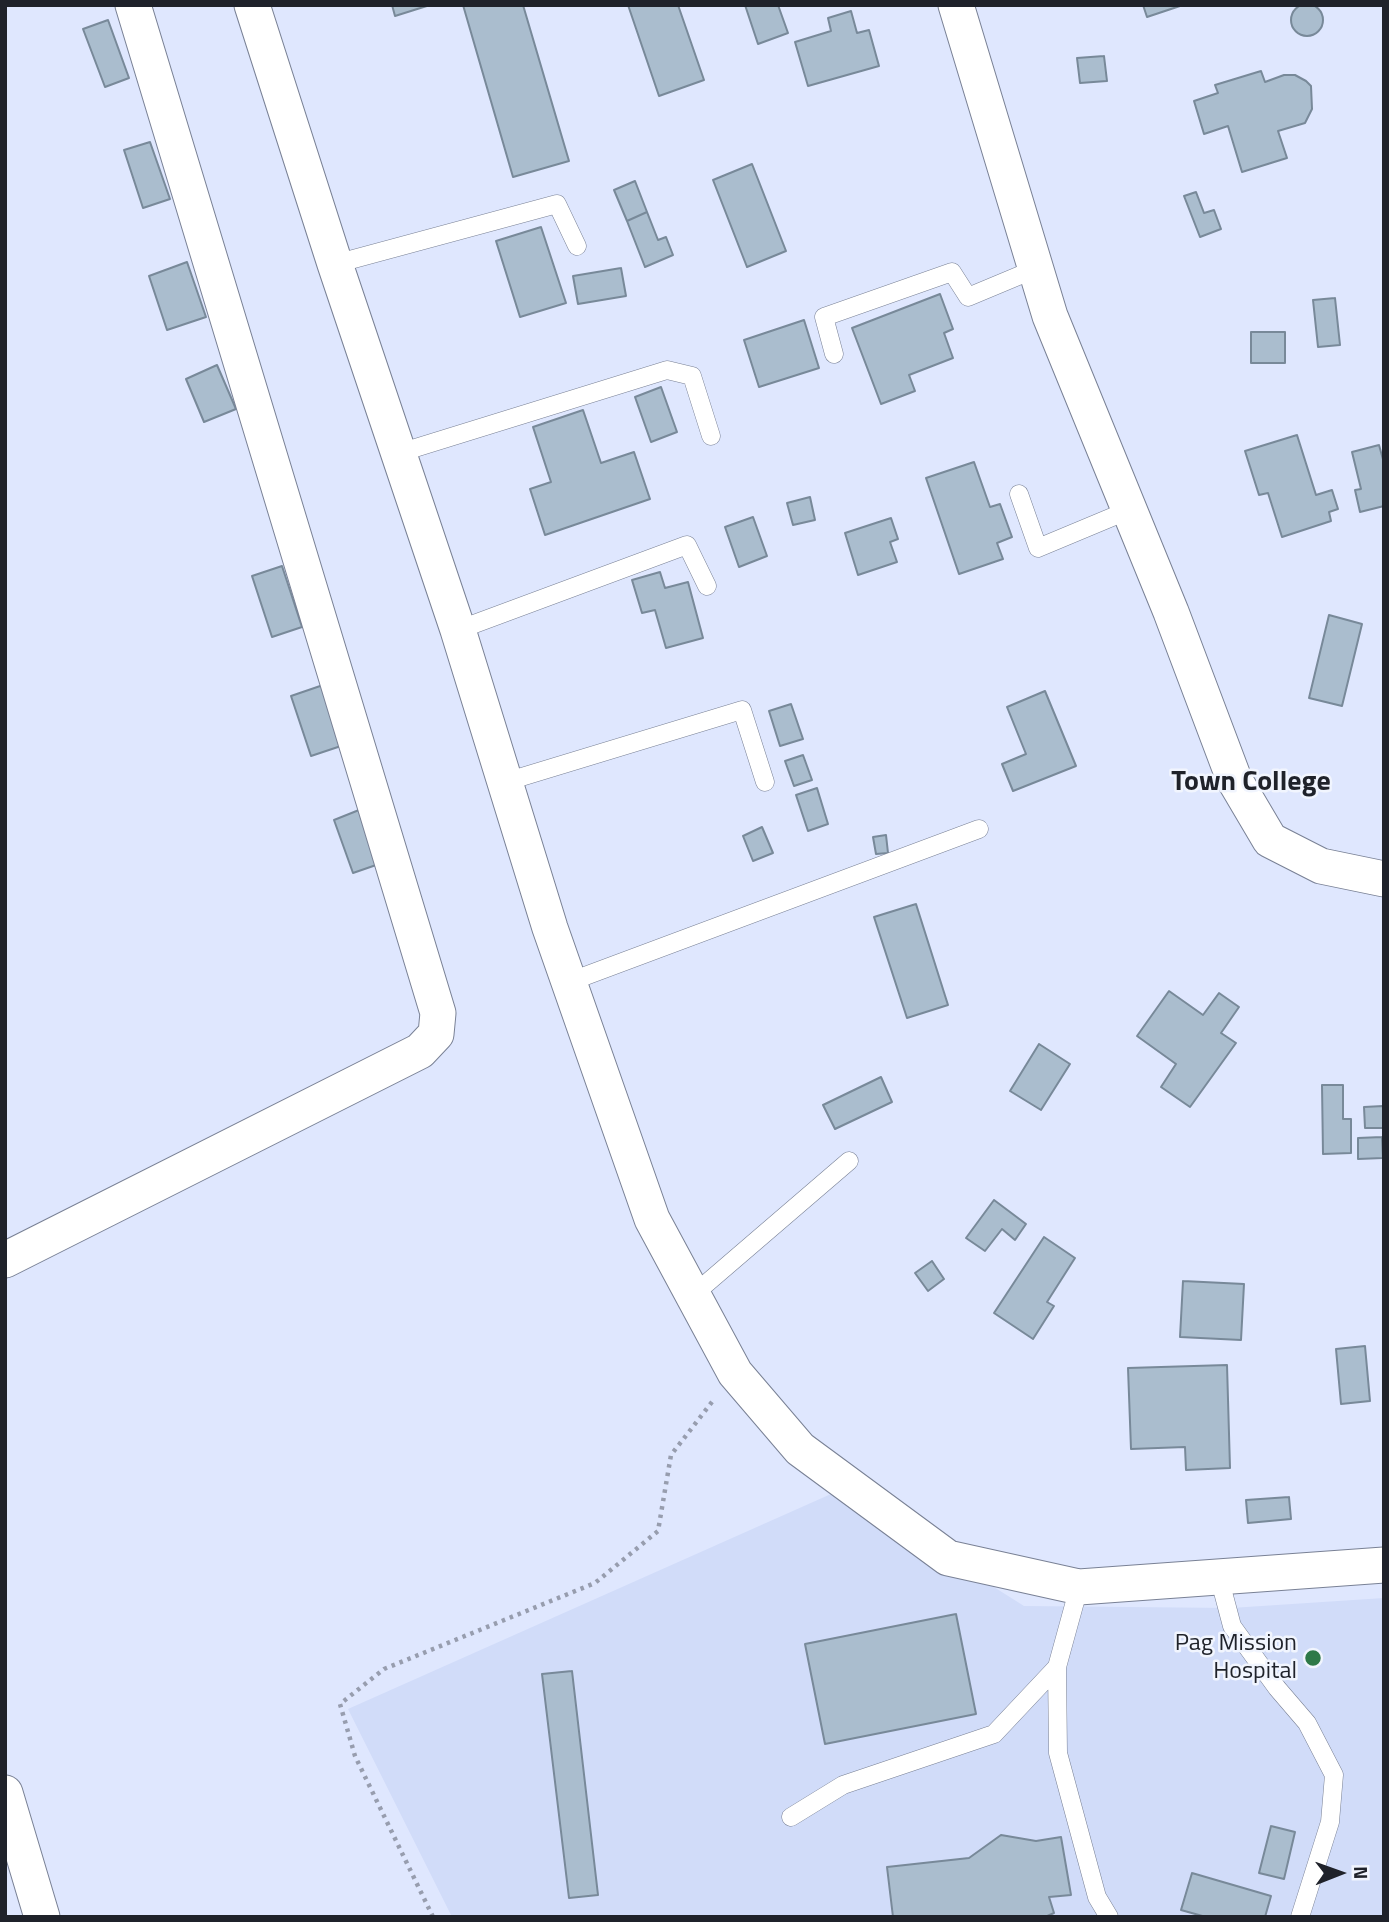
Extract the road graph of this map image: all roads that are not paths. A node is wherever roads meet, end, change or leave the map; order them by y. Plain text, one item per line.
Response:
1 (133, 5) edge
2 (252, 5) edge
3 (956, 5) edge
4 (577, 246) dead end
5 (335, 264) junction
6 (1035, 269) junction
7 (834, 354) dead end
8 (711, 436) dead end
9 (399, 453) junction
10 (1019, 494) dead end
11 (1129, 510) junction
12 (707, 586) dead end
13 (458, 630) junction
14 (505, 782) junction
15 (765, 782) dead end
16 (979, 829) dead end
17 (1384, 879) edge
18 (569, 982) junction
19 (849, 1161) dead end
20 (5, 1260) edge
21 (693, 1295) junction
22 (1384, 1565) edge
23 (1219, 1577) junction
24 (1079, 1587) junction
25 (1057, 1667) junction
26 (5, 1793) edge
27 (791, 1817) dead end
28 (42, 1917) edge
29 (1109, 1917) edge
30 (1300, 1917) edge

1 - 20 street
2 - 5 street
3 - 6 street
4 - 5 lane
5 - 9 street
6 - 7 lane
6 - 11 street
8 - 9 lane
9 - 13 street
10 - 11 lane
11 - 17 street
12 - 13 lane
13 - 14 street
14 - 15 lane
14 - 18 street
16 - 18 lane
18 - 21 street
19 - 21 lane
21 - 24 street
22 - 23 street
23 - 24 street
23 - 30 lane
24 - 25 lane
25 - 27 lane
25 - 29 lane
26 - 28 street

